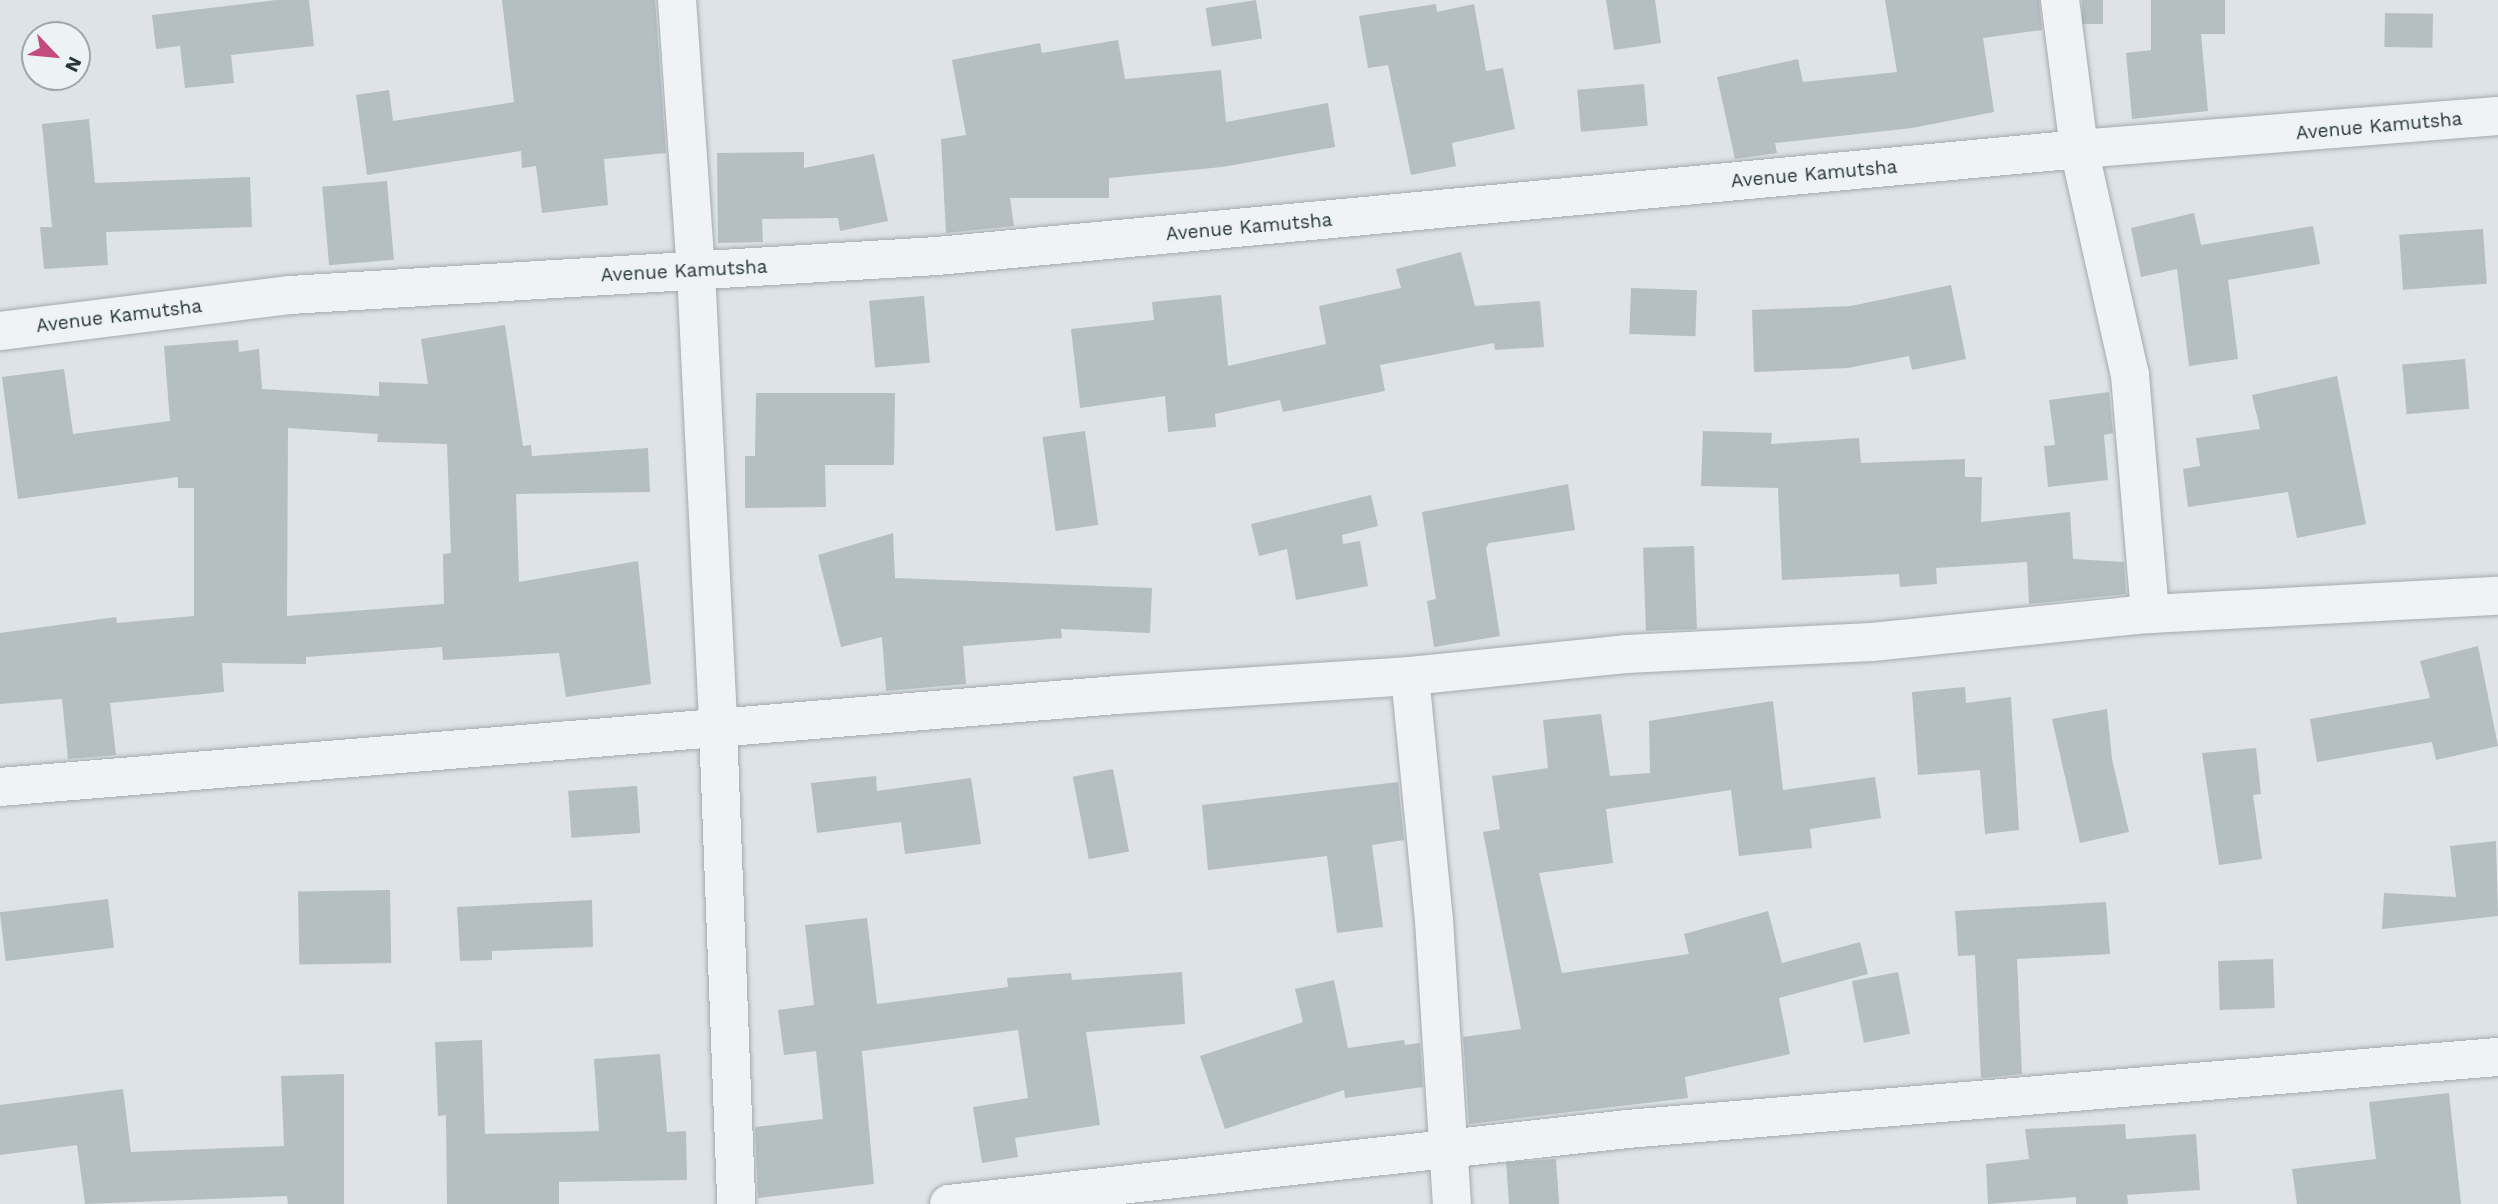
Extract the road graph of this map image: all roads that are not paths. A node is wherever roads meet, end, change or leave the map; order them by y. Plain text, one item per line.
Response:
1 (677, 0) edge
2 (2060, 0) edge
3 (2498, 116) edge
4 (2079, 149) junction
5 (696, 271) junction
6 (0, 331) edge
7 (2498, 596) edge
8 (2150, 614) junction
9 (1410, 676) junction
10 (718, 727) junction
11 (0, 787) edge
12 (2498, 1057) edge
13 (1448, 1146) junction
14 (736, 1204) edge
15 (949, 1204) edge
16 (1452, 1204) edge

1 - 5 street
2 - 4 street
3 - 4 street, Avenue Kamutsha
4 - 5 street, Avenue Kamutsha
4 - 8 street
5 - 6 street, Avenue Kamutsha
5 - 10 street
7 - 8 street
8 - 9 street
9 - 10 street
9 - 13 street
10 - 11 street
10 - 14 street
12 - 13 street
13 - 15 street
13 - 16 street

